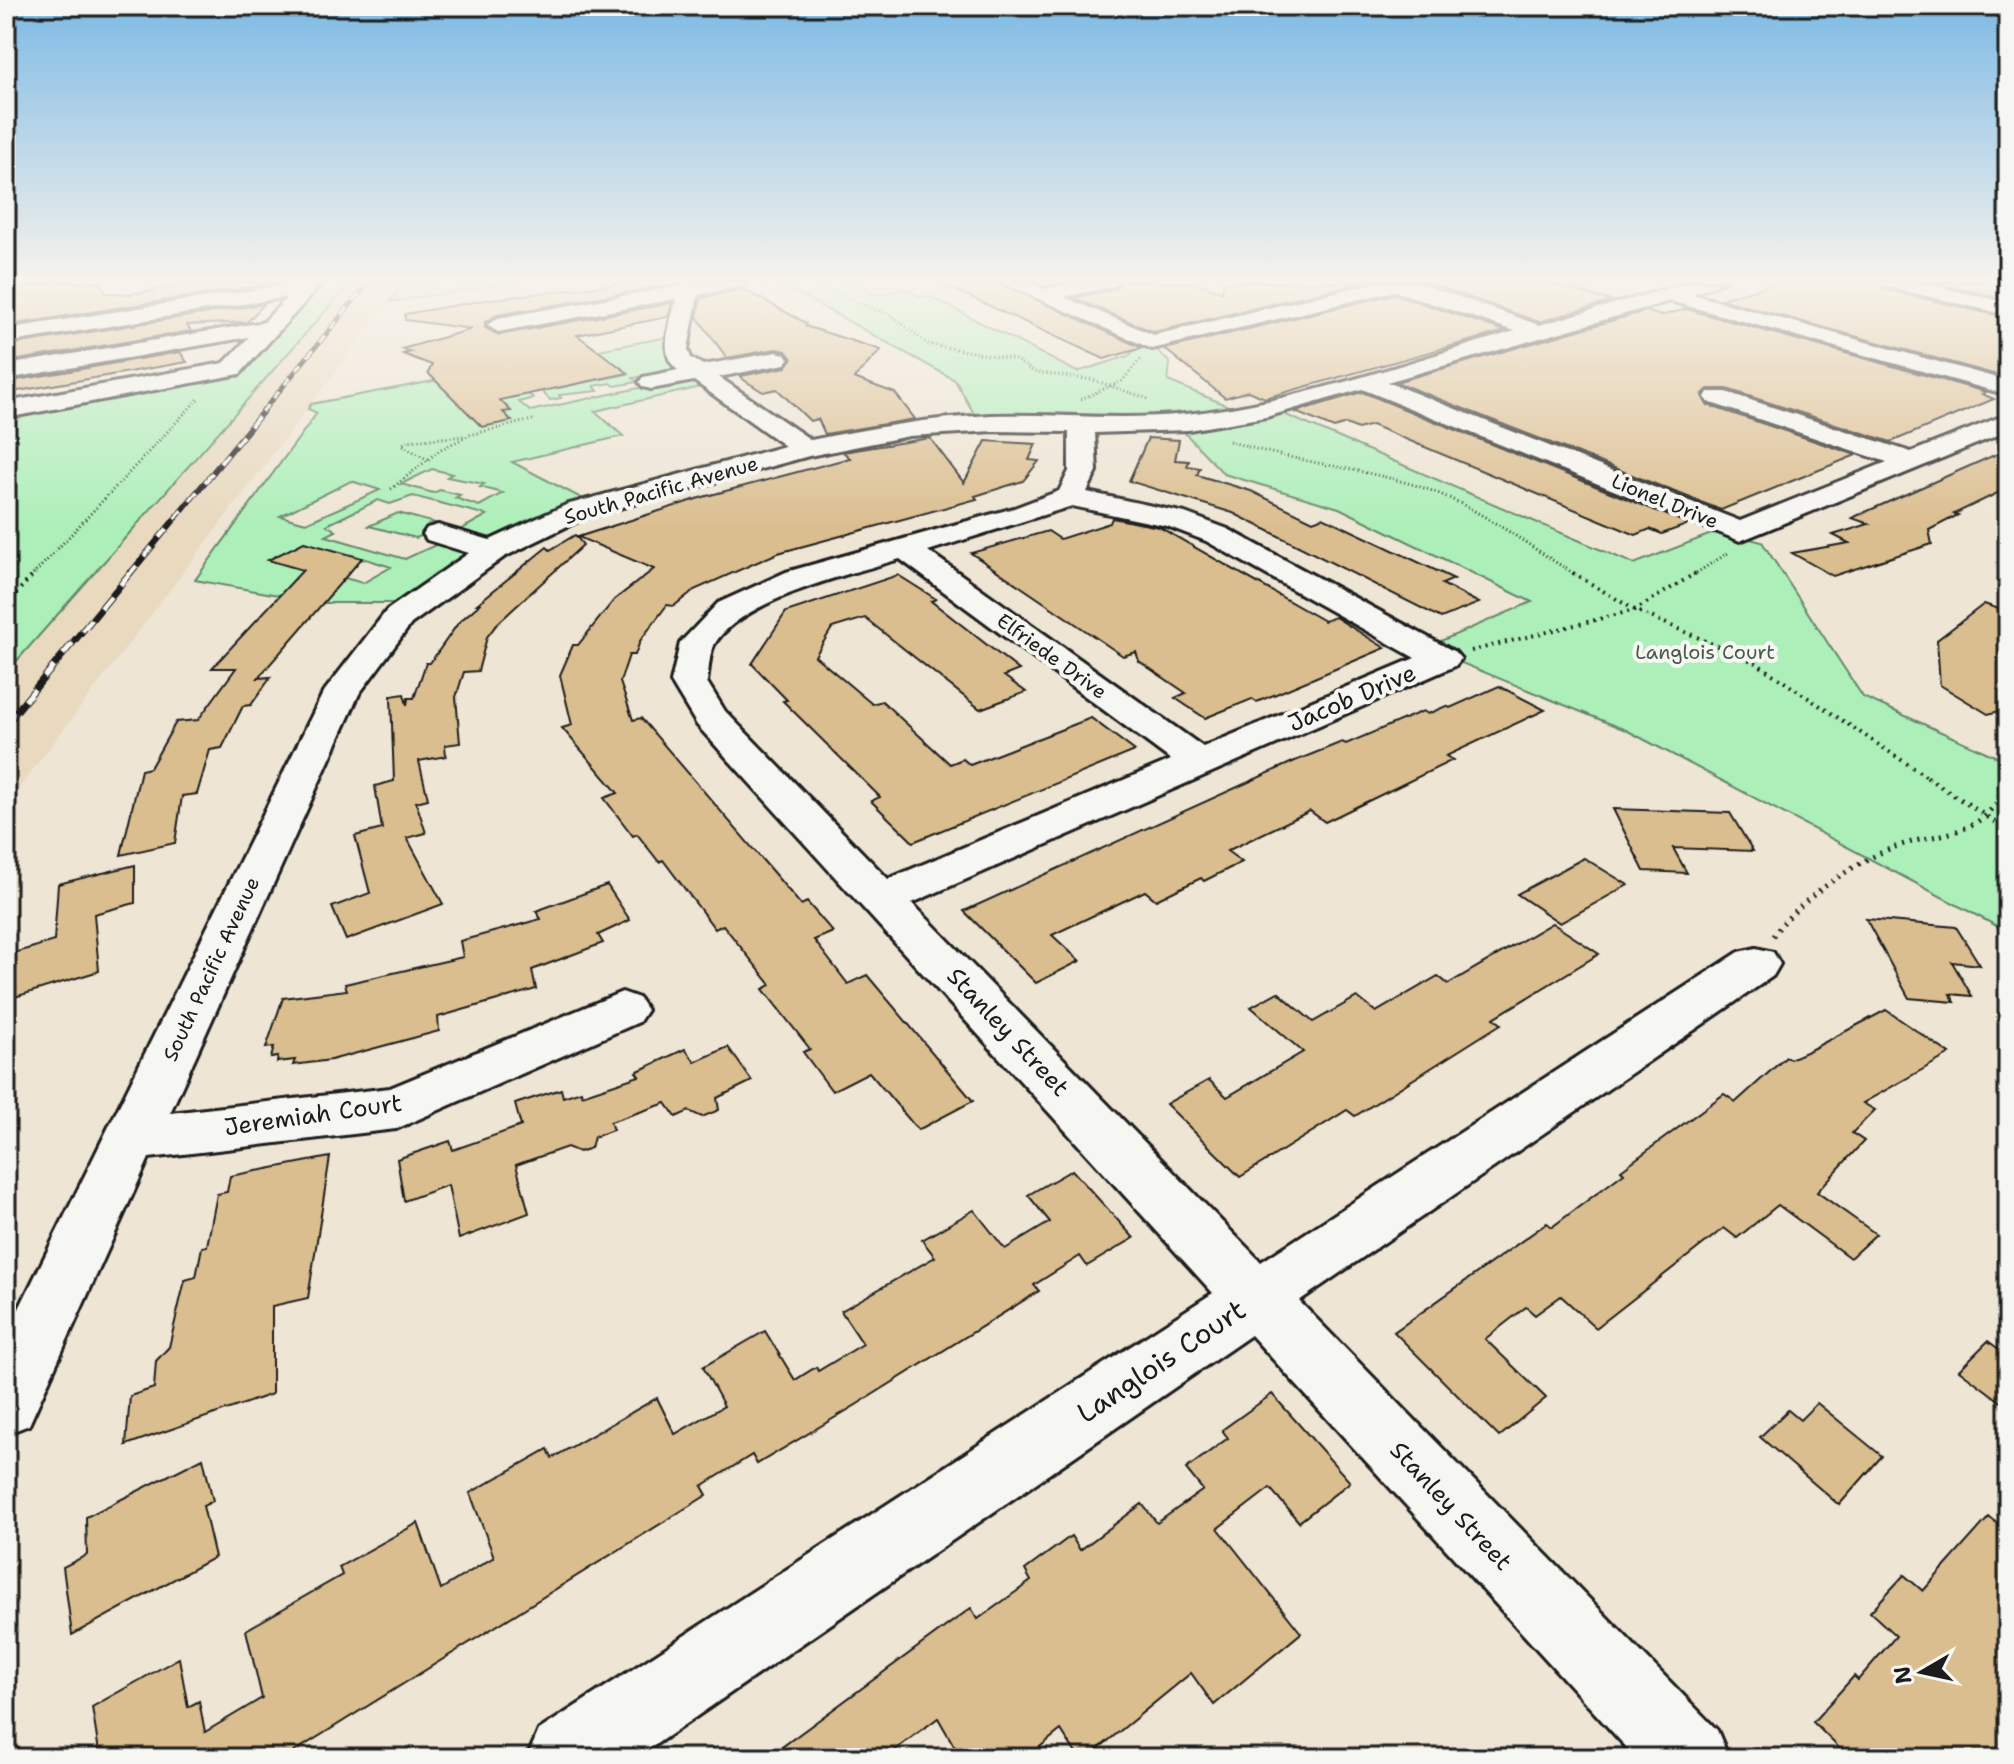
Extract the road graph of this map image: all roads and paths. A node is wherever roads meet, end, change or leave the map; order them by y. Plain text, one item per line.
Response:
1 (51, 364) edge
2 (236, 364) edge
3 (685, 364) edge
4 (745, 364) edge
5 (1022, 364) edge
6 (1136, 364) edge
7 (1427, 364) edge
8 (1922, 364) edge
9 (232, 369) junction
10 (6, 372) edge
11 (694, 373) junction
12 (651, 382) dead end
13 (1365, 382) junction
14 (1113, 385) junction
15 (2008, 388) edge
16 (1717, 397) dead end
17 (1153, 401) dead end
18 (6, 410) edge
19 (1077, 416) junction
20 (536, 419) dead end
21 (2008, 422) edge
22 (470, 435) junction
23 (1225, 440) dead end
24 (806, 449) junction
25 (428, 460) junction
26 (1914, 462) junction
27 (391, 489) dead end
28 (1070, 497) junction
29 (438, 534) dead end
30 (1734, 546) dead end
31 (904, 548) junction
32 (493, 550) junction
33 (6, 604) edge
34 (1635, 610) junction
35 (1468, 652) dead end
36 (1200, 763) junction
37 (2008, 780) edge
38 (1989, 818) junction
39 (2008, 831) edge
40 (883, 898) junction
41 (1765, 949) joint
42 (622, 1010) dead end
43 (130, 1139) junction
44 (1255, 1298) junction
45 (6, 1403) edge
46 (567, 1758) edge
47 (1689, 1758) edge

1 - 10 street
2 - 9 street
3 - 11 street
4 - 11 street
5 - 14 path
6 - 14 path
7 - 13 street, South Pacific Avenue
8 - 15 street
9 - 18 street
9 - 33 path
11 - 12 street
11 - 24 street
13 - 19 street, South Pacific Avenue
13 - 26 street, Lionel Drive
14 - 17 path
14 - 19 path
16 - 26 street
19 - 24 street, South Pacific Avenue
19 - 28 street
20 - 22 path
21 - 26 street, Lionel Drive
22 - 25 path
22 - 25 path
23 - 34 path
24 - 32 street, South Pacific Avenue
25 - 27 path
28 - 31 street, Stanley Street
28 - 36 street, Jacob Drive
29 - 32 street
30 - 34 path
31 - 36 street, Elfriede Drive
31 - 40 street, Stanley Street
32 - 43 street, South Pacific Avenue
34 - 35 path
34 - 38 path
36 - 40 street, Jacob Drive
37 - 38 path
38 - 39 path
38 - 41 path
40 - 44 street, Stanley Street
41 - 44 street, Langlois Court
42 - 43 street, Jeremiah Court
43 - 45 street, South Pacific Avenue
44 - 46 street, Langlois Court
44 - 47 street, Stanley Street

